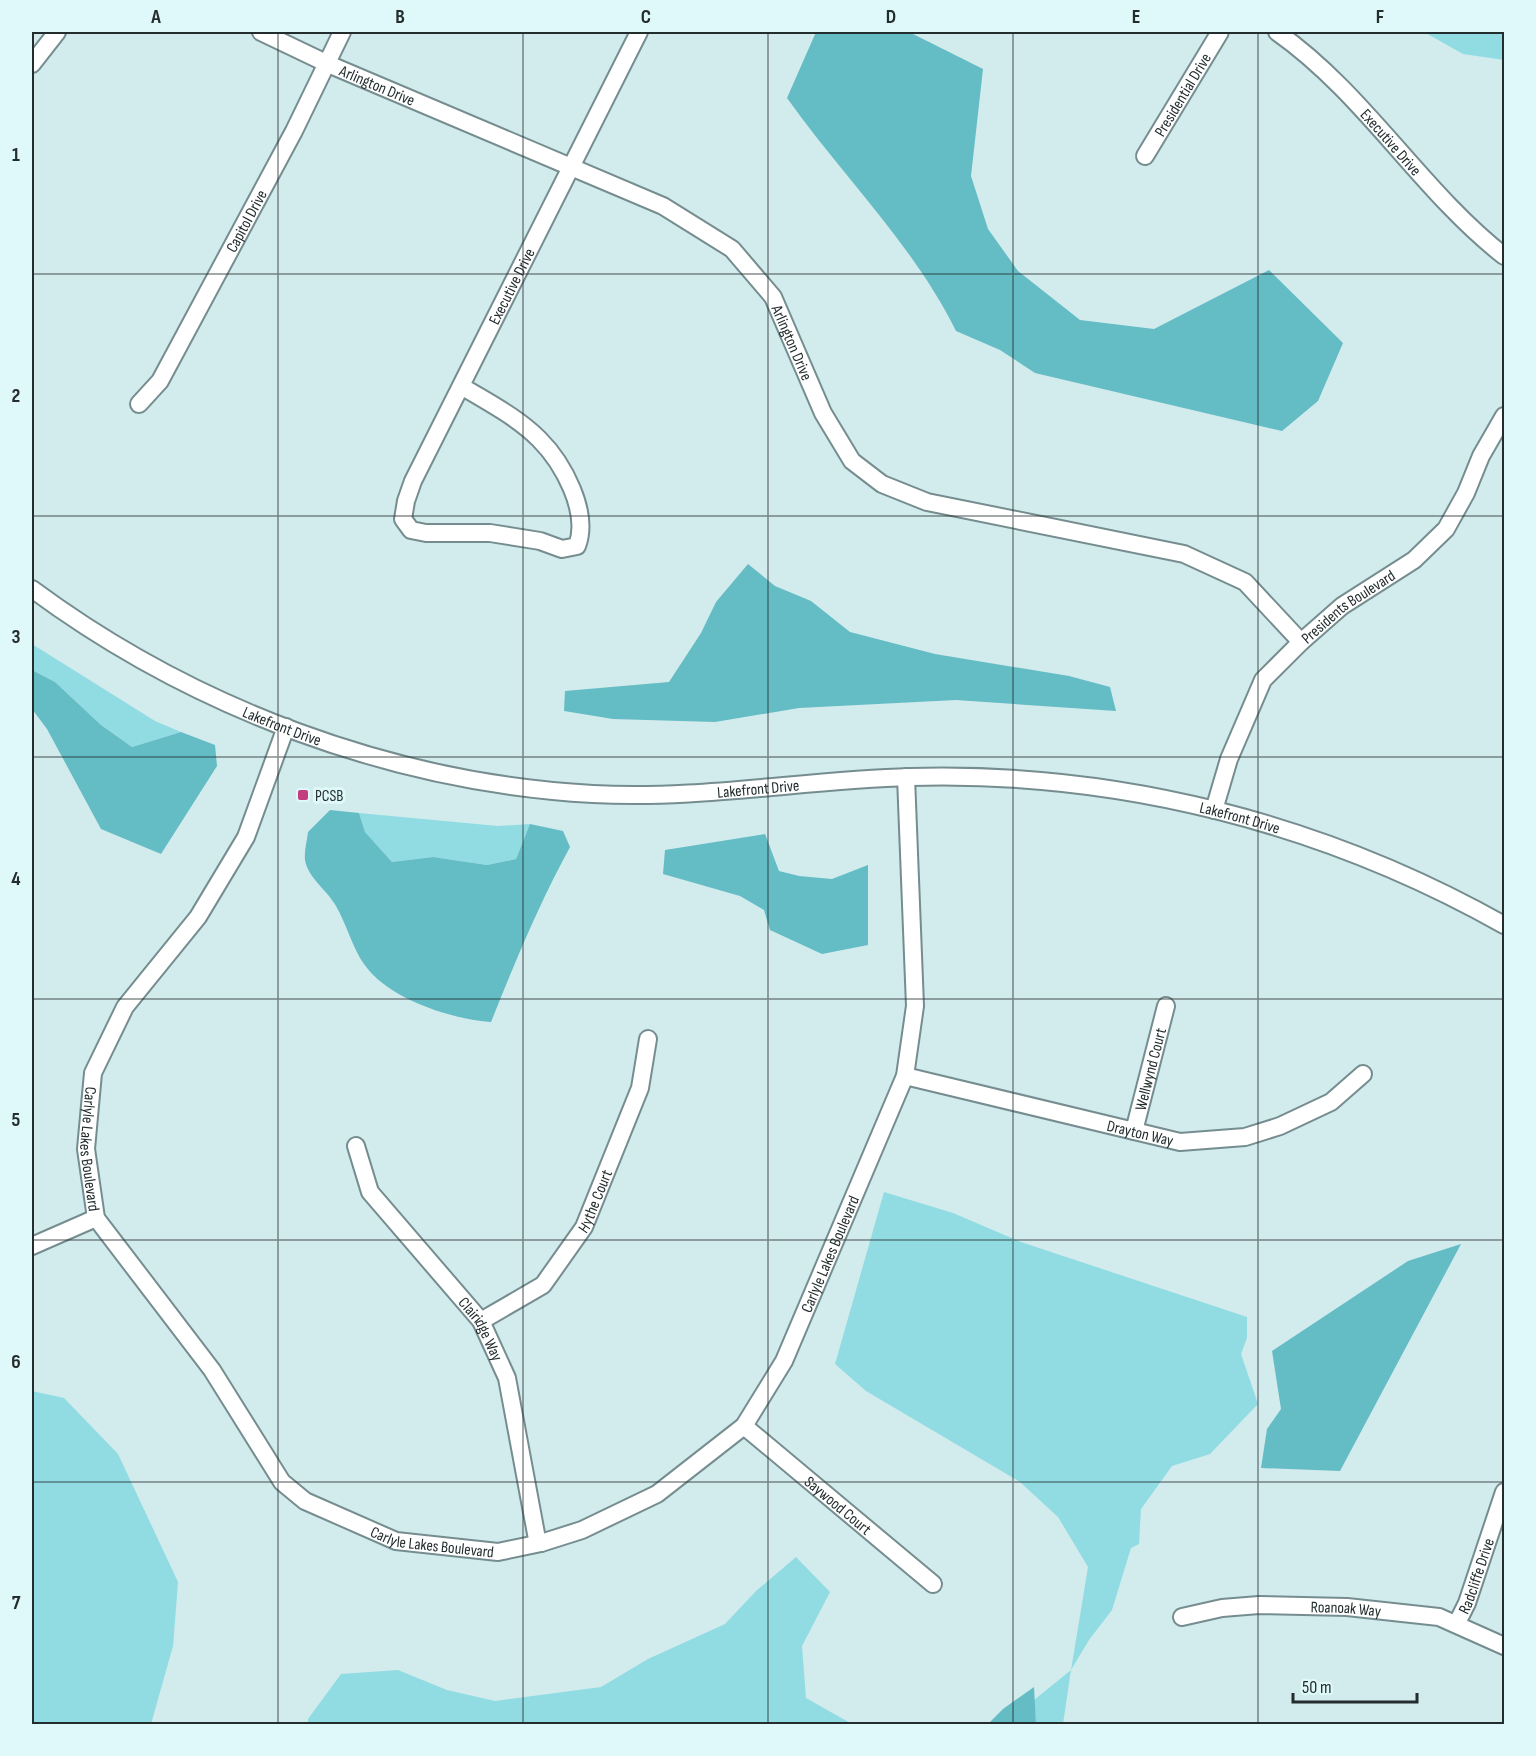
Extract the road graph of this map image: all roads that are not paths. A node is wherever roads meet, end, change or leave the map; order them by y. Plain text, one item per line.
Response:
1 (57, 32) edge
2 (261, 32) edge
3 (342, 32) edge
4 (639, 32) edge
5 (1220, 32) edge
6 (1276, 32) edge
7 (32, 64) edge
8 (328, 64) junction
9 (1145, 156) dead end
10 (570, 168) junction
11 (1504, 256) edge
12 (462, 387) junction
13 (139, 404) dead end
14 (1504, 416) edge
15 (32, 590) edge
16 (1301, 642) junction
17 (286, 727) junction
18 (906, 777) junction
19 (1214, 810) junction
20 (1504, 925) edge
21 (1166, 1006) dead end
22 (648, 1038) dead end
23 (1362, 1074) dead end
24 (905, 1076) junction
25 (1134, 1131) junction
26 (356, 1146) dead end
27 (96, 1218) junction
28 (32, 1246) edge
29 (481, 1321) junction
30 (744, 1426) junction
31 (1504, 1492) edge
32 (541, 1543) junction
33 (933, 1584) dead end
34 (1182, 1617) dead end
35 (1457, 1623) junction
36 (1504, 1646) edge

1 - 7 street
2 - 8 street, Arlington Drive
3 - 8 street, Capitol Drive
4 - 10 street, Executive Drive
5 - 9 street, Presidential Drive
6 - 11 street, Executive Drive
8 - 10 street, Arlington Drive
8 - 13 street, Capitol Drive
10 - 12 street, Executive Drive
10 - 16 street, Arlington Drive
12 - 12 street, Executive Drive
14 - 16 street, Presidents Boulevard
15 - 17 street, Lakefront Drive
16 - 19 street, Presidents Boulevard
17 - 18 street, Lakefront Drive
17 - 27 street, Carlyle Lakes Boulevard
18 - 19 street, Lakefront Drive
18 - 24 street, Carlyle Lakes Boulevard
19 - 20 street, Lakefront Drive
21 - 25 street, Wellwynd Court
22 - 29 street, Hythe Court
23 - 25 street, Drayton Way
24 - 25 street, Drayton Way
24 - 30 street, Carlyle Lakes Boulevard
26 - 29 street, Clairidge Way
27 - 28 street
27 - 32 street, Carlyle Lakes Boulevard
29 - 32 street, Clairidge Way
30 - 32 street, Carlyle Lakes Boulevard
30 - 33 street, Saywood Court
31 - 35 street, Radcliffe Drive
34 - 35 street, Roanoak Way
35 - 36 street, Roanoak Way

